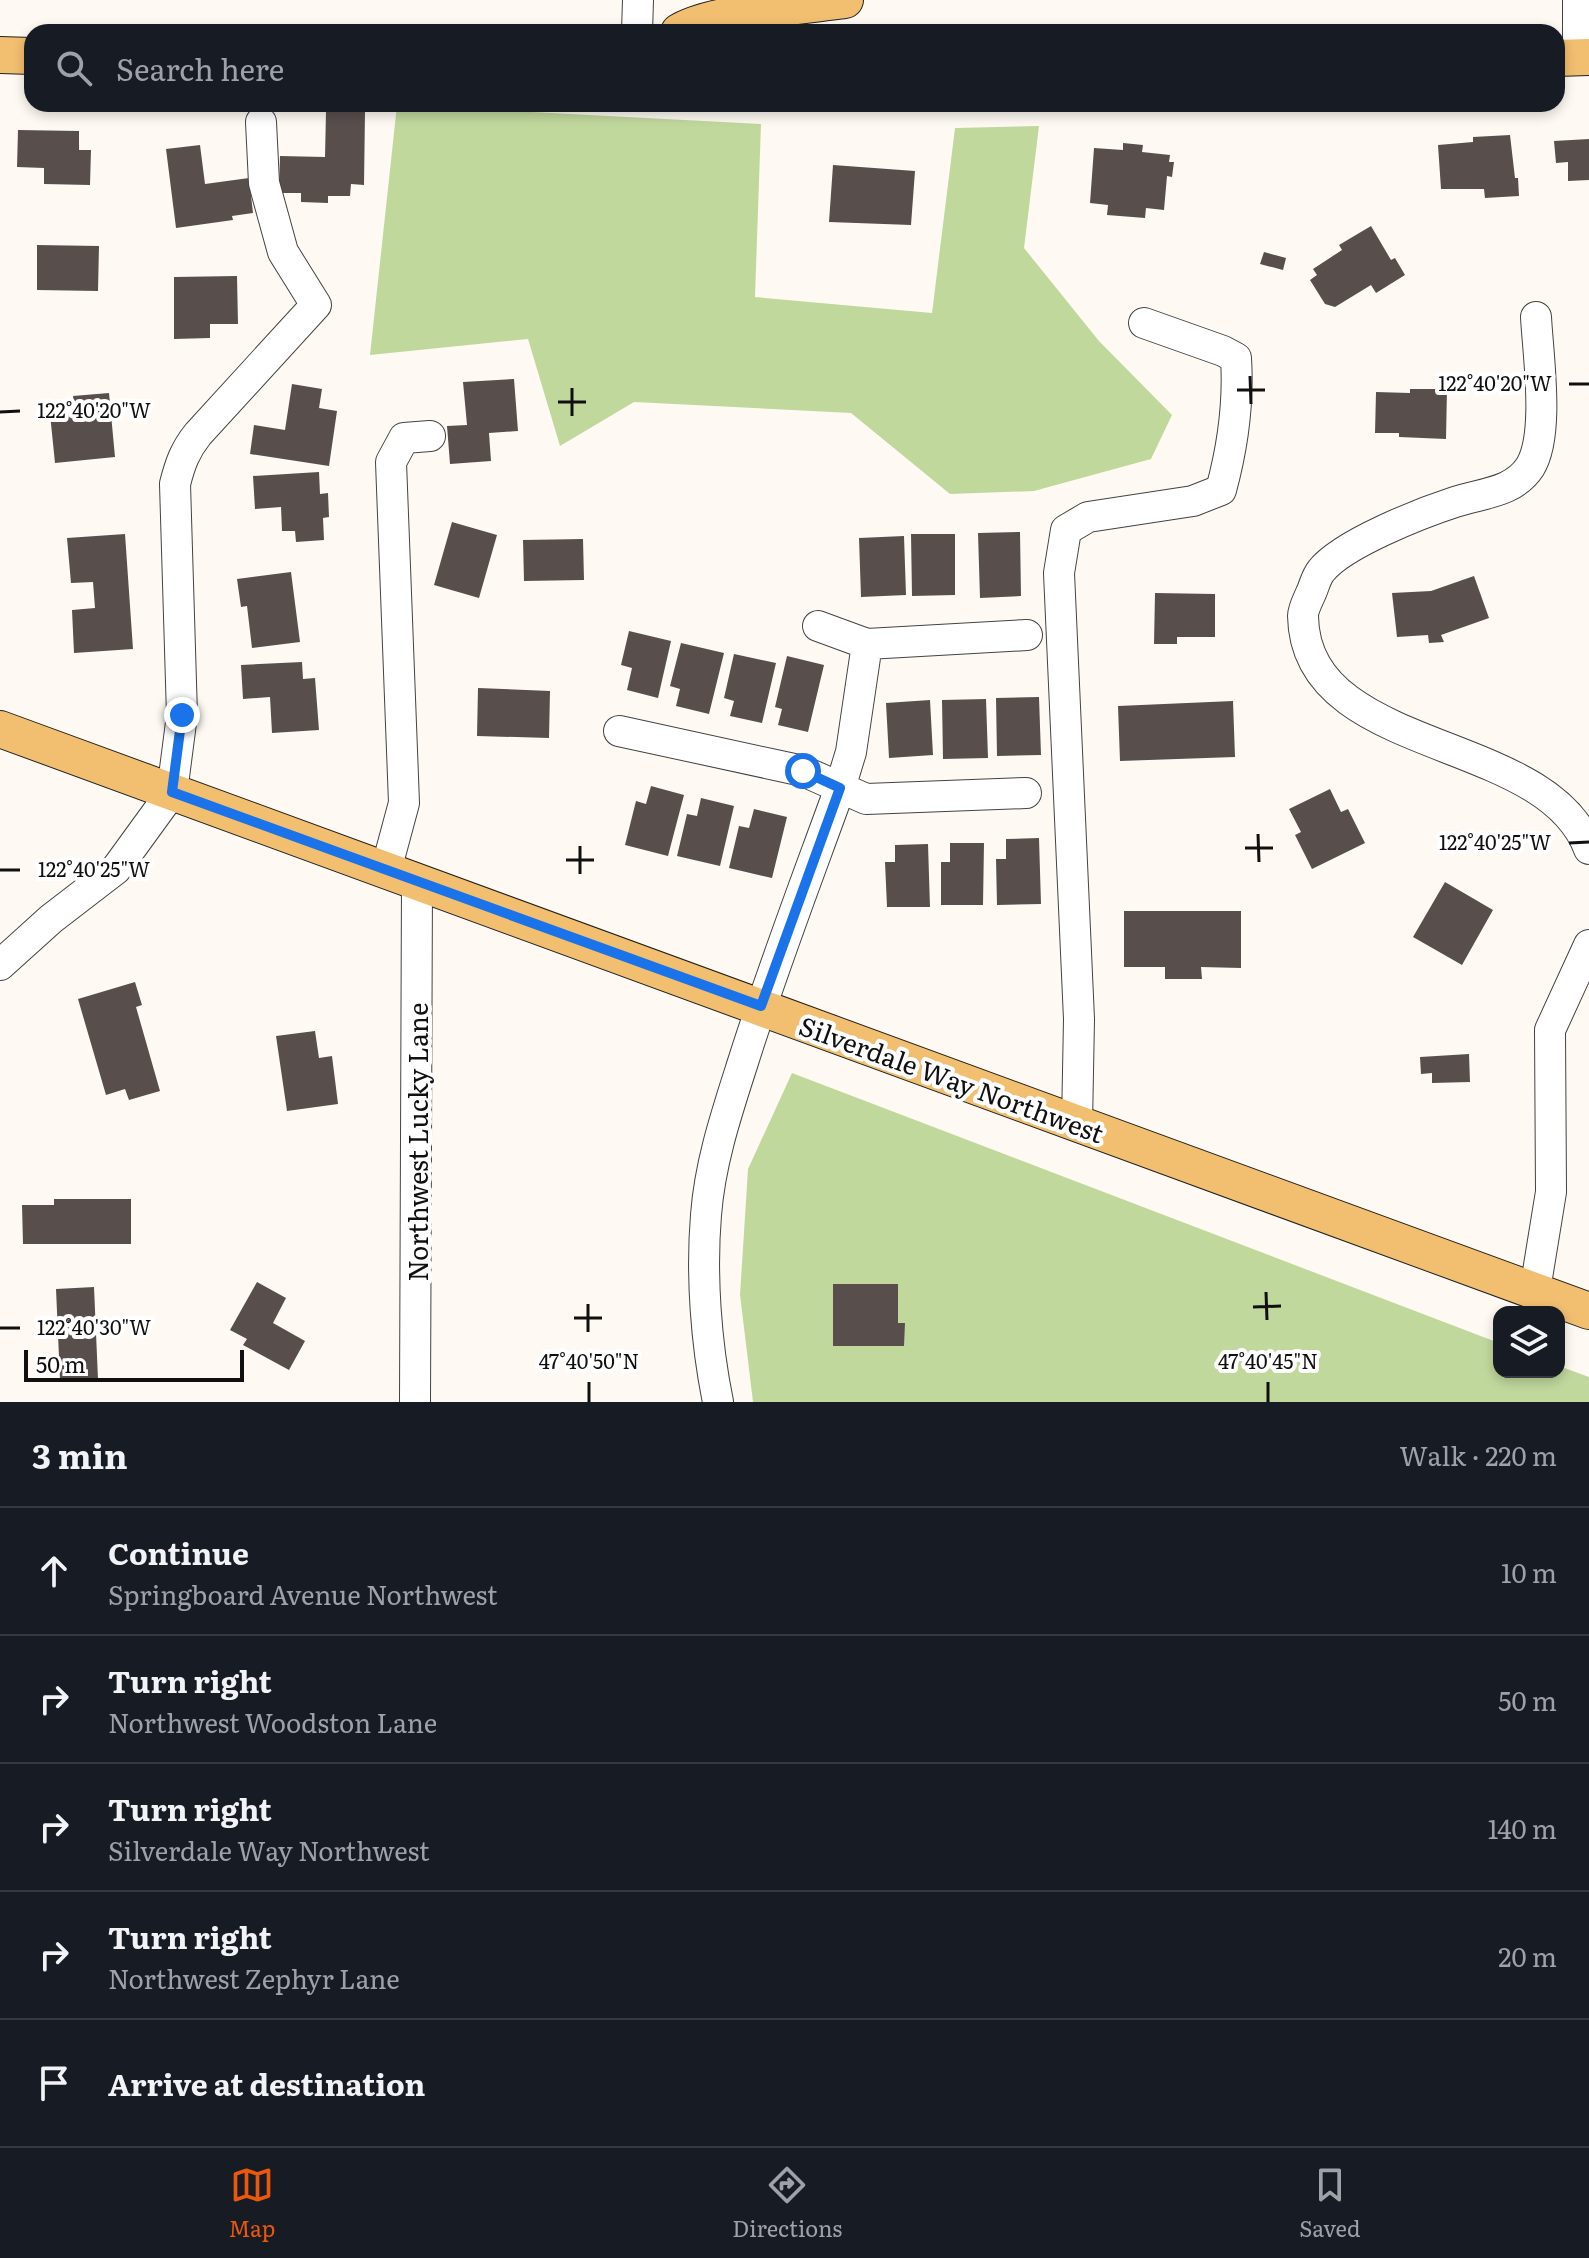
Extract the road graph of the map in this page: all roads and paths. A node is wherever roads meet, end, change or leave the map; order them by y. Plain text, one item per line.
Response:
1 (638, 0) edge
2 (845, 0) edge
3 (1578, 0) edge
4 (637, 24) edge
5 (694, 24) edge
6 (0, 55) edge
7 (24, 56) edge
8 (1575, 57) edge
9 (261, 122) dead end
10 (1536, 317) dead end
11 (1144, 323) dead end
12 (430, 436) dead end
13 (818, 626) dead end
14 (1027, 635) dead end
15 (867, 644) junction
16 (0, 729) edge
17 (619, 731) dead end
18 (840, 788) junction
19 (172, 792) junction
20 (1026, 793) dead end
21 (1589, 849) edge
22 (402, 876) junction
23 (1589, 945) edge
24 (0, 965) edge
25 (761, 1006) junction
26 (1077, 1124) junction
27 (1535, 1290) junction
28 (1589, 1311) edge
29 (415, 1402) edge
30 (718, 1402) edge

1 - 4 street
2 - 5 main road
3 - 8 street
6 - 7 main road
9 - 19 street
10 - 21 street
11 - 26 street
12 - 22 street, Northwest Lucky Lane
13 - 15 street
14 - 15 street
15 - 18 street
16 - 19 main road, Silverdale Way Northwest
17 - 18 street
18 - 20 street
18 - 25 street
19 - 22 main road, Silverdale Way Northwest
19 - 24 street
22 - 25 main road, Silverdale Way Northwest
22 - 29 street, Northwest Lucky Lane
23 - 27 street
25 - 26 main road, Silverdale Way Northwest
25 - 30 street
26 - 27 main road, Silverdale Way Northwest
27 - 28 main road, Silverdale Way Northwest

